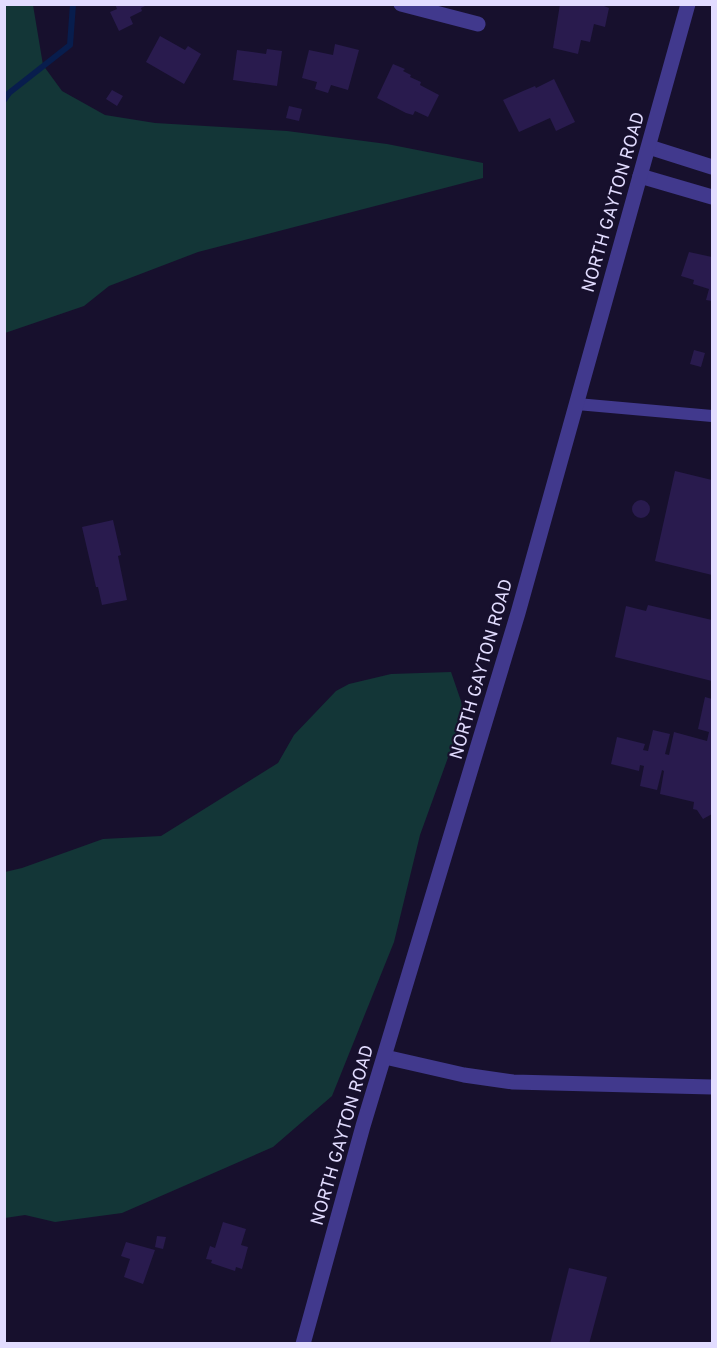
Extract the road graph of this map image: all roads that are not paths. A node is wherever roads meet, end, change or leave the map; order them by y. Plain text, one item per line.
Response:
1 (401, 4) edge
2 (688, 4) edge
3 (478, 24) dead end
4 (649, 147) junction
5 (712, 167) edge
6 (640, 176) junction
7 (712, 197) edge
8 (577, 404) junction
9 (712, 416) edge
10 (385, 1057) junction
11 (712, 1086) edge
12 (303, 1344) edge

1 - 3 street
2 - 4 street, NORTH GAYTON ROAD
4 - 5 street
4 - 6 street, NORTH GAYTON ROAD
6 - 7 street
6 - 8 street, NORTH GAYTON ROAD
8 - 9 lane
8 - 10 street, NORTH GAYTON ROAD
10 - 11 street
10 - 12 street, NORTH GAYTON ROAD

